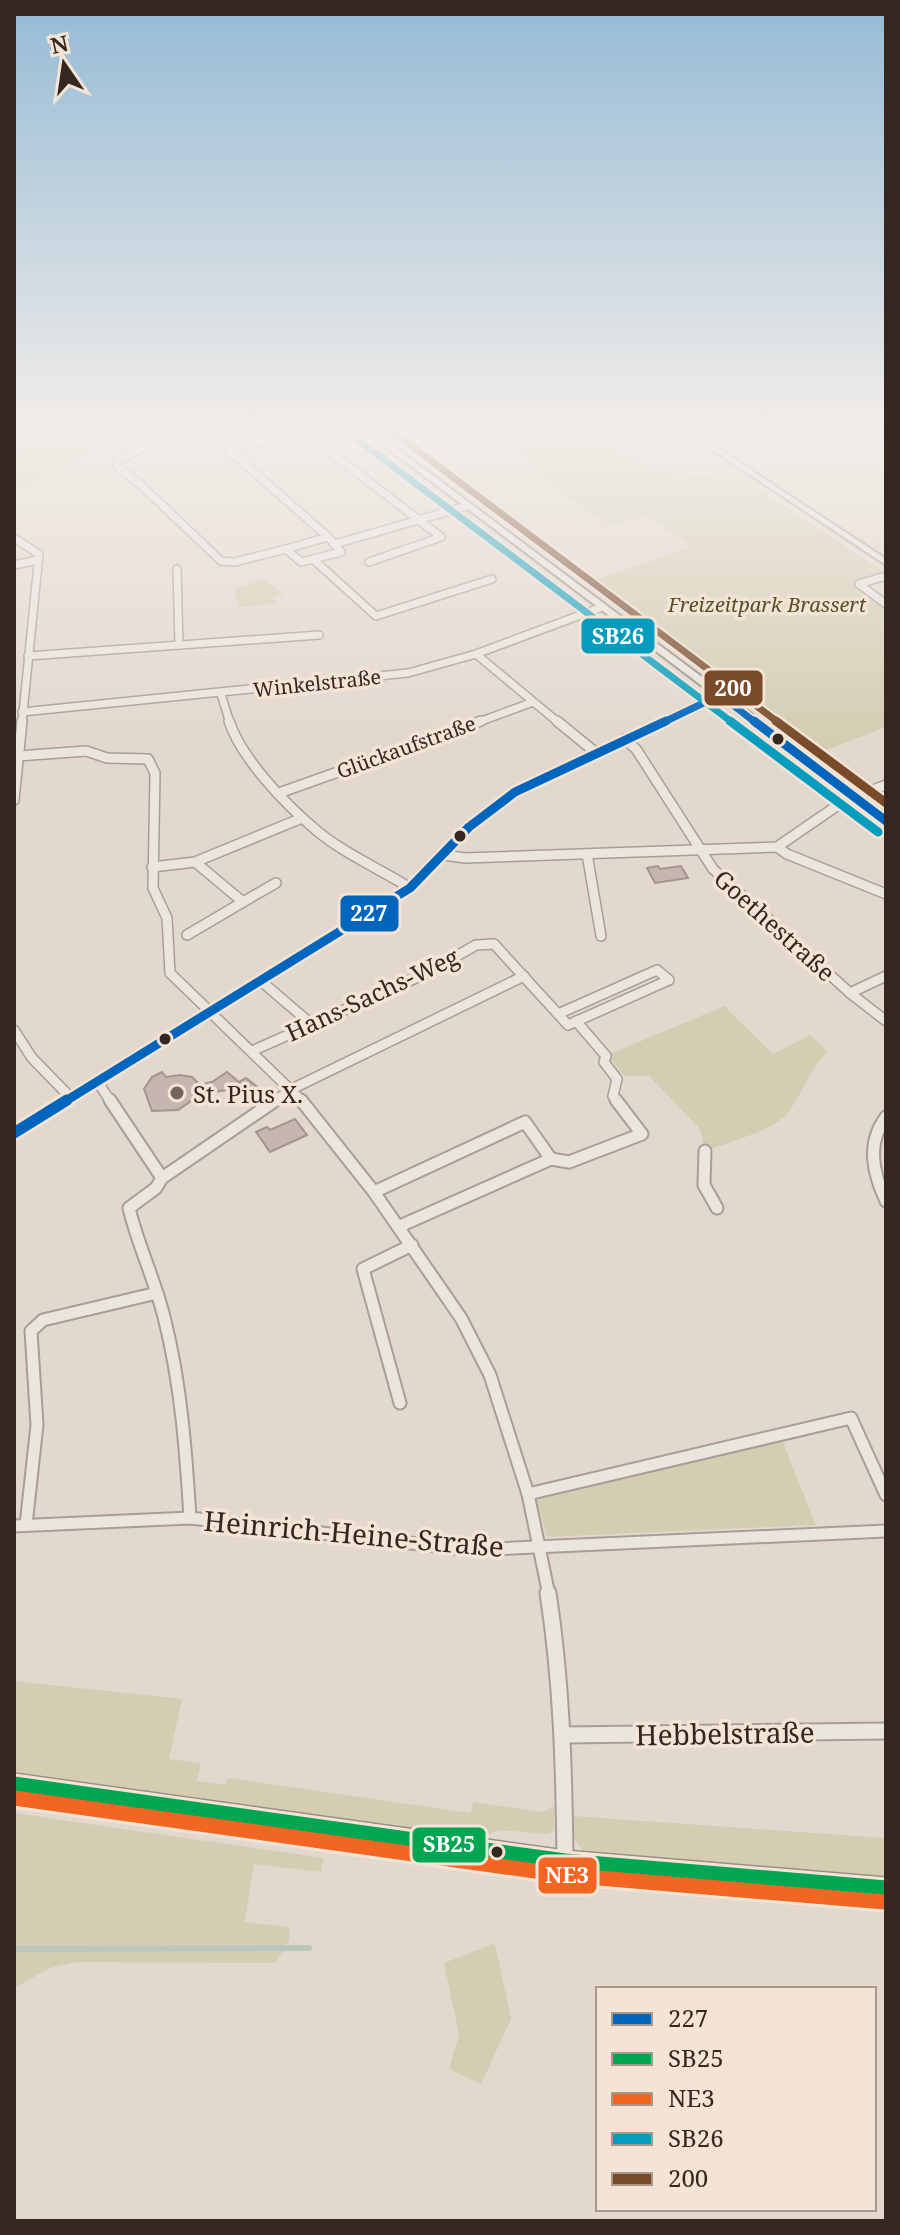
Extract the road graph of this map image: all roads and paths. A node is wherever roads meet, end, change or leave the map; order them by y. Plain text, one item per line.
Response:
1 (192, 533) edge
2 (324, 533) edge
3 (372, 533) edge
4 (436, 533) edge
5 (503, 533) edge
6 (841, 533) edge
7 (328, 537) junction
8 (14, 538) edge
9 (335, 544) junction
10 (286, 549) junction
11 (38, 560) junction
12 (314, 560) junction
13 (369, 562) dead end
14 (886, 563) edge
15 (14, 565) edge
16 (177, 569) dead end
17 (886, 576) edge
18 (492, 579) dead end
19 (886, 604) edge
20 (602, 607) junction
21 (319, 635) dead end
22 (179, 645) junction
23 (476, 654) junction
24 (28, 656) junction
25 (24, 685) junction
26 (14, 686) edge
27 (221, 694) junction
28 (720, 695) junction
29 (533, 702) junction
30 (22, 712) junction
31 (624, 739) junction
32 (595, 752) junction
33 (18, 756) junction
34 (886, 785) edge
35 (279, 793) junction
36 (854, 797) junction
37 (14, 800) edge
38 (302, 818) junction
39 (886, 821) edge
40 (777, 847) junction
41 (701, 851) junction
42 (587, 854) junction
43 (444, 855) junction
44 (195, 862) junction
45 (152, 867) junction
46 (276, 883) dead end
47 (410, 888) junction
48 (886, 894) edge
49 (243, 902) junction
50 (187, 935) dead end
51 (601, 936) dead end
52 (524, 976) junction
53 (886, 976) edge
54 (261, 981) junction
55 (850, 993) junction
56 (212, 1010) junction
57 (558, 1014) junction
58 (886, 1021) edge
59 (310, 1023) junction
60 (572, 1023) junction
61 (14, 1030) edge
62 (252, 1051) junction
63 (97, 1081) junction
64 (292, 1089) junction
65 (71, 1098) junction
66 (886, 1117) edge
67 (14, 1133) edge
68 (705, 1151) dead end
69 (551, 1159) junction
70 (162, 1178) junction
71 (374, 1192) junction
72 (886, 1201) edge
73 (717, 1208) dead end
74 (400, 1226) junction
75 (412, 1245) junction
76 (157, 1293) junction
77 (400, 1403) dead end
78 (528, 1494) junction
79 (886, 1495) edge
80 (190, 1518) junction
81 (20, 1526) edge
82 (886, 1531) edge
83 (541, 1548) junction
84 (886, 1731) edge
85 (564, 1735) junction
86 (14, 1784) edge
87 (565, 1861) junction
88 (886, 1888) edge

1 - 10 street
2 - 7 street
3 - 9 street
4 - 13 street
5 - 20 main road
6 - 14 street
7 - 9 street
7 - 10 street
8 - 11 street
9 - 12 street
10 - 12 street
11 - 15 street
11 - 24 street
12 - 18 street
16 - 22 street
17 - 19 street
20 - 23 street, Winkelstraße
20 - 28 main road
21 - 22 street
22 - 24 street
23 - 27 street, Winkelstraße
23 - 29 street
24 - 25 street
25 - 26 street
25 - 30 street
27 - 30 street, Winkelstraße
27 - 35 street
28 - 31 street
28 - 36 main road
29 - 32 street
29 - 35 street, Glückaufstraße
30 - 33 street
31 - 32 street
31 - 41 street, Goethestraße
32 - 43 street
33 - 37 street
33 - 45 street
34 - 36 street
35 - 38 street
36 - 39 main road
36 - 40 street
38 - 44 street
38 - 47 street
40 - 41 street
40 - 48 street
41 - 42 street
41 - 55 street, Goethestraße
42 - 43 street
42 - 51 street
43 - 47 street
44 - 45 street
44 - 49 street
45 - 56 street
46 - 49 street
47 - 54 street
49 - 50 street
52 - 57 street
52 - 59 street, Hans-Sachs-Weg
52 - 64 street
53 - 55 street
54 - 56 street
54 - 59 street
55 - 58 street, Goethestraße
56 - 62 street
56 - 63 street
57 - 60 street
57 - 60 street
59 - 62 street, Hans-Sachs-Weg
60 - 69 street
61 - 65 street
62 - 64 street
63 - 65 street
63 - 70 street
64 - 70 street
64 - 71 street
65 - 67 street
66 - 72 street
68 - 73 street
69 - 71 street
69 - 74 street
70 - 76 street
71 - 74 street
74 - 75 street
75 - 77 street
75 - 78 street
76 - 80 street
76 - 81 street
78 - 79 street
78 - 83 street
80 - 81 street, Heinrich-Heine-Straße
80 - 83 street, Heinrich-Heine-Straße
82 - 83 street, Heinrich-Heine-Straße
83 - 85 street
84 - 85 street, Hebbelstraße
85 - 87 street
86 - 87 main road
87 - 88 main road

